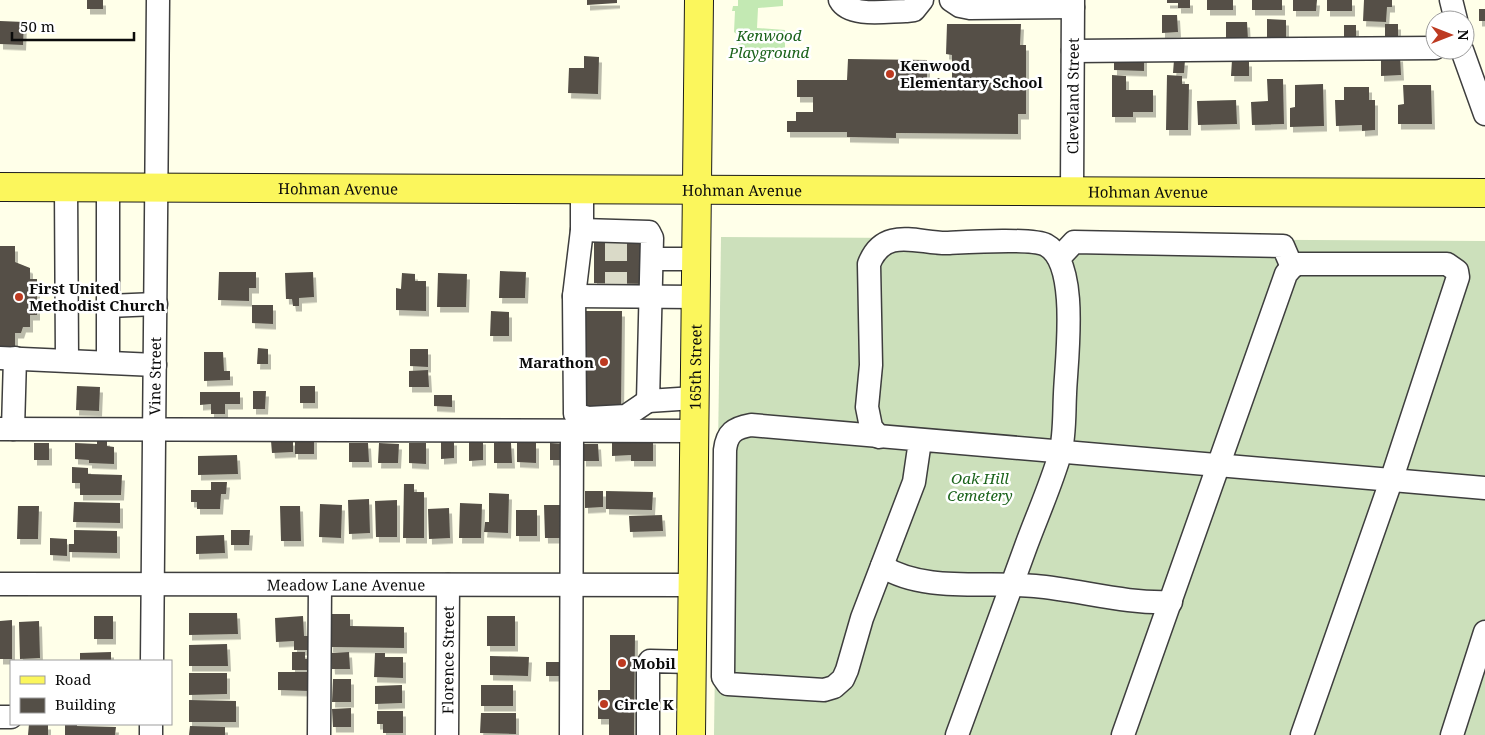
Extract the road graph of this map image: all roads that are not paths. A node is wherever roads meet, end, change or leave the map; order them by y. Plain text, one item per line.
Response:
1 (158, 0) edge
2 (700, 0) edge
3 (840, 0) edge
4 (922, 0) edge
5 (951, 0) edge
6 (1073, 4) edge
7 (1425, 48) edge
8 (1073, 51) junction
9 (1466, 60) edge
10 (1485, 114) edge
11 (0, 187) edge
12 (66, 187) junction
13 (108, 187) junction
14 (157, 187) junction
15 (582, 188) junction
16 (696, 190) junction
17 (1072, 191) junction
18 (1485, 192) edge
19 (582, 230) junction
20 (1059, 258) junction
21 (652, 259) junction
22 (696, 259) junction
23 (1292, 267) junction
24 (574, 296) junction
25 (695, 297) junction
26 (651, 298) junction
27 (156, 304) junction
28 (108, 306) junction
29 (7, 358) edge
30 (67, 360) junction
31 (108, 362) junction
32 (155, 365) junction
33 (7, 398) edge
34 (694, 398) junction
35 (648, 402) junction
36 (7, 430) edge
37 (154, 430) junction
38 (572, 430) junction
39 (694, 430) junction
40 (879, 437) junction
41 (920, 441) junction
42 (1061, 453) junction
43 (1220, 466) junction
44 (1391, 481) junction
45 (1485, 488) edge
46 (882, 566) junction
47 (153, 583) junction
48 (0, 584) edge
49 (1012, 584) junction
50 (320, 585) junction
51 (692, 585) junction
52 (448, 586) junction
53 (572, 586) junction
54 (1171, 602) junction
55 (1485, 632) edge
56 (152, 660) edge
57 (692, 662) junction
58 (319, 735) edge
59 (447, 735) edge
60 (571, 735) edge
61 (648, 735) edge
62 (691, 735) edge
63 (957, 735) edge
64 (1124, 735) edge
65 (1302, 735) edge
66 (1452, 735) edge

1 - 14 street, Vine Street
2 - 16 main road, 165th Street
3 - 4 street
5 - 6 street
6 - 8 street, Cleveland Street
7 - 8 street
8 - 17 street, Cleveland Street
9 - 10 street
11 - 12 main road, Hohman Avenue
12 - 13 main road, Hohman Avenue
12 - 30 street
13 - 14 main road, Hohman Avenue
13 - 28 street
14 - 15 main road, Hohman Avenue
14 - 27 street, Vine Street
15 - 16 main road, Hohman Avenue
15 - 19 street
16 - 17 main road, Hohman Avenue
16 - 22 main road, 165th Street
17 - 18 main road, Hohman Avenue
19 - 21 street
19 - 24 street
20 - 23 street
20 - 40 street
20 - 42 street
21 - 22 street
21 - 26 street
22 - 25 main road, 165th Street
23 - 43 street
23 - 44 street
24 - 26 street
24 - 35 street
25 - 26 street
25 - 34 main road, 165th Street
26 - 35 street
27 - 28 street
27 - 32 street, Vine Street
28 - 31 street
29 - 30 street
29 - 33 street
30 - 31 street
31 - 32 street
32 - 37 street, Vine Street
33 - 36 street
34 - 35 street
34 - 39 main road, 165th Street
36 - 37 street
37 - 38 street
37 - 47 street, Vine Street
38 - 39 street
38 - 53 street
39 - 51 main road, 165th Street
40 - 41 street
40 - 46 street
41 - 42 street
41 - 46 street
42 - 43 street
42 - 49 street
43 - 44 street
43 - 54 street
44 - 45 street
44 - 65 street
46 - 49 street
47 - 48 street, Meadow Lane Avenue
47 - 50 street, Meadow Lane Avenue
47 - 56 street, Vine Street
49 - 54 street
49 - 63 street
50 - 52 street, Meadow Lane Avenue
50 - 58 street
51 - 53 street, Meadow Lane Avenue
51 - 57 main road, 165th Street
52 - 53 street, Meadow Lane Avenue
52 - 59 street, Florence Street
53 - 60 street
54 - 64 street
55 - 66 street
57 - 61 street
57 - 62 main road, 165th Street

